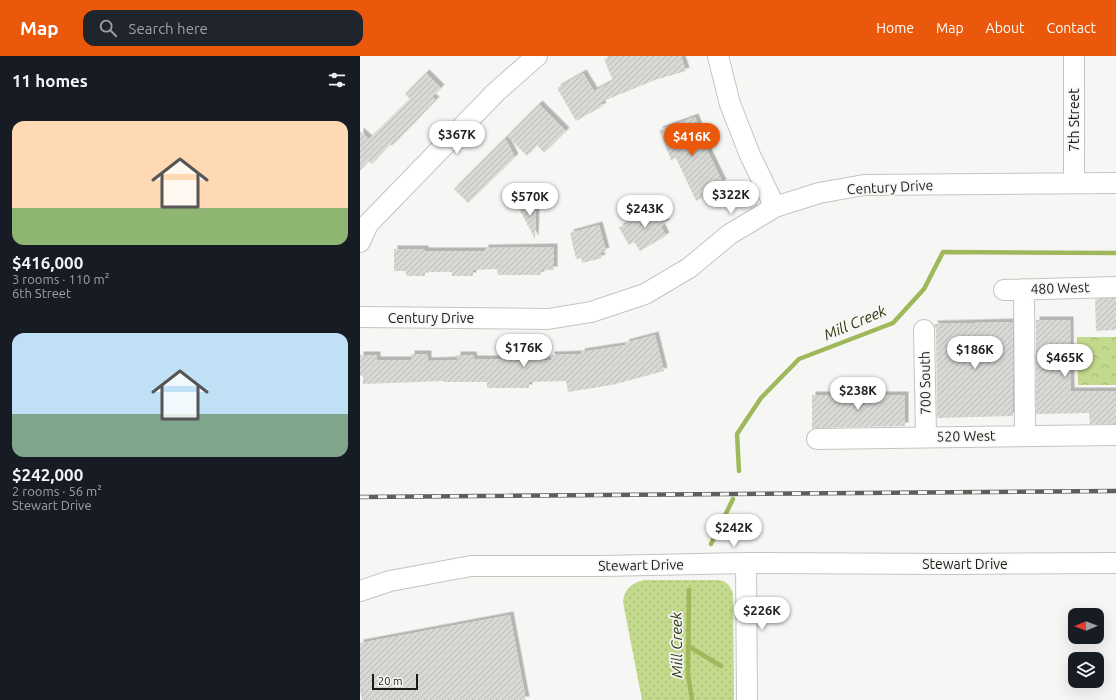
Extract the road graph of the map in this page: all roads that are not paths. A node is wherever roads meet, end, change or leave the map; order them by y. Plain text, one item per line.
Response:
1 (536, 56) edge
2 (718, 56) edge
3 (1074, 56) edge
4 (1074, 183) junction
5 (1116, 183) edge
6 (775, 207) junction
7 (360, 242) edge
8 (1116, 287) edge
9 (1024, 289) junction
10 (1004, 290) dead end
11 (360, 318) edge
12 (924, 330) dead end
13 (1025, 435) junction
14 (1116, 435) edge
15 (926, 436) junction
16 (817, 439) dead end
17 (746, 563) junction
18 (1116, 563) edge
19 (360, 591) edge
20 (747, 700) edge

1 - 7 street
2 - 6 street
3 - 4 street, 7th Street
4 - 5 street, Century Drive
4 - 6 street, Century Drive
6 - 11 street, Century Drive
8 - 9 street, 480 West
9 - 10 street, 480 West
9 - 13 street
12 - 15 street, 700 South
13 - 14 street, 520 West
13 - 15 street, 520 West
15 - 16 street, 520 West
17 - 18 street, Stewart Drive
17 - 19 street, Stewart Drive
17 - 20 street

